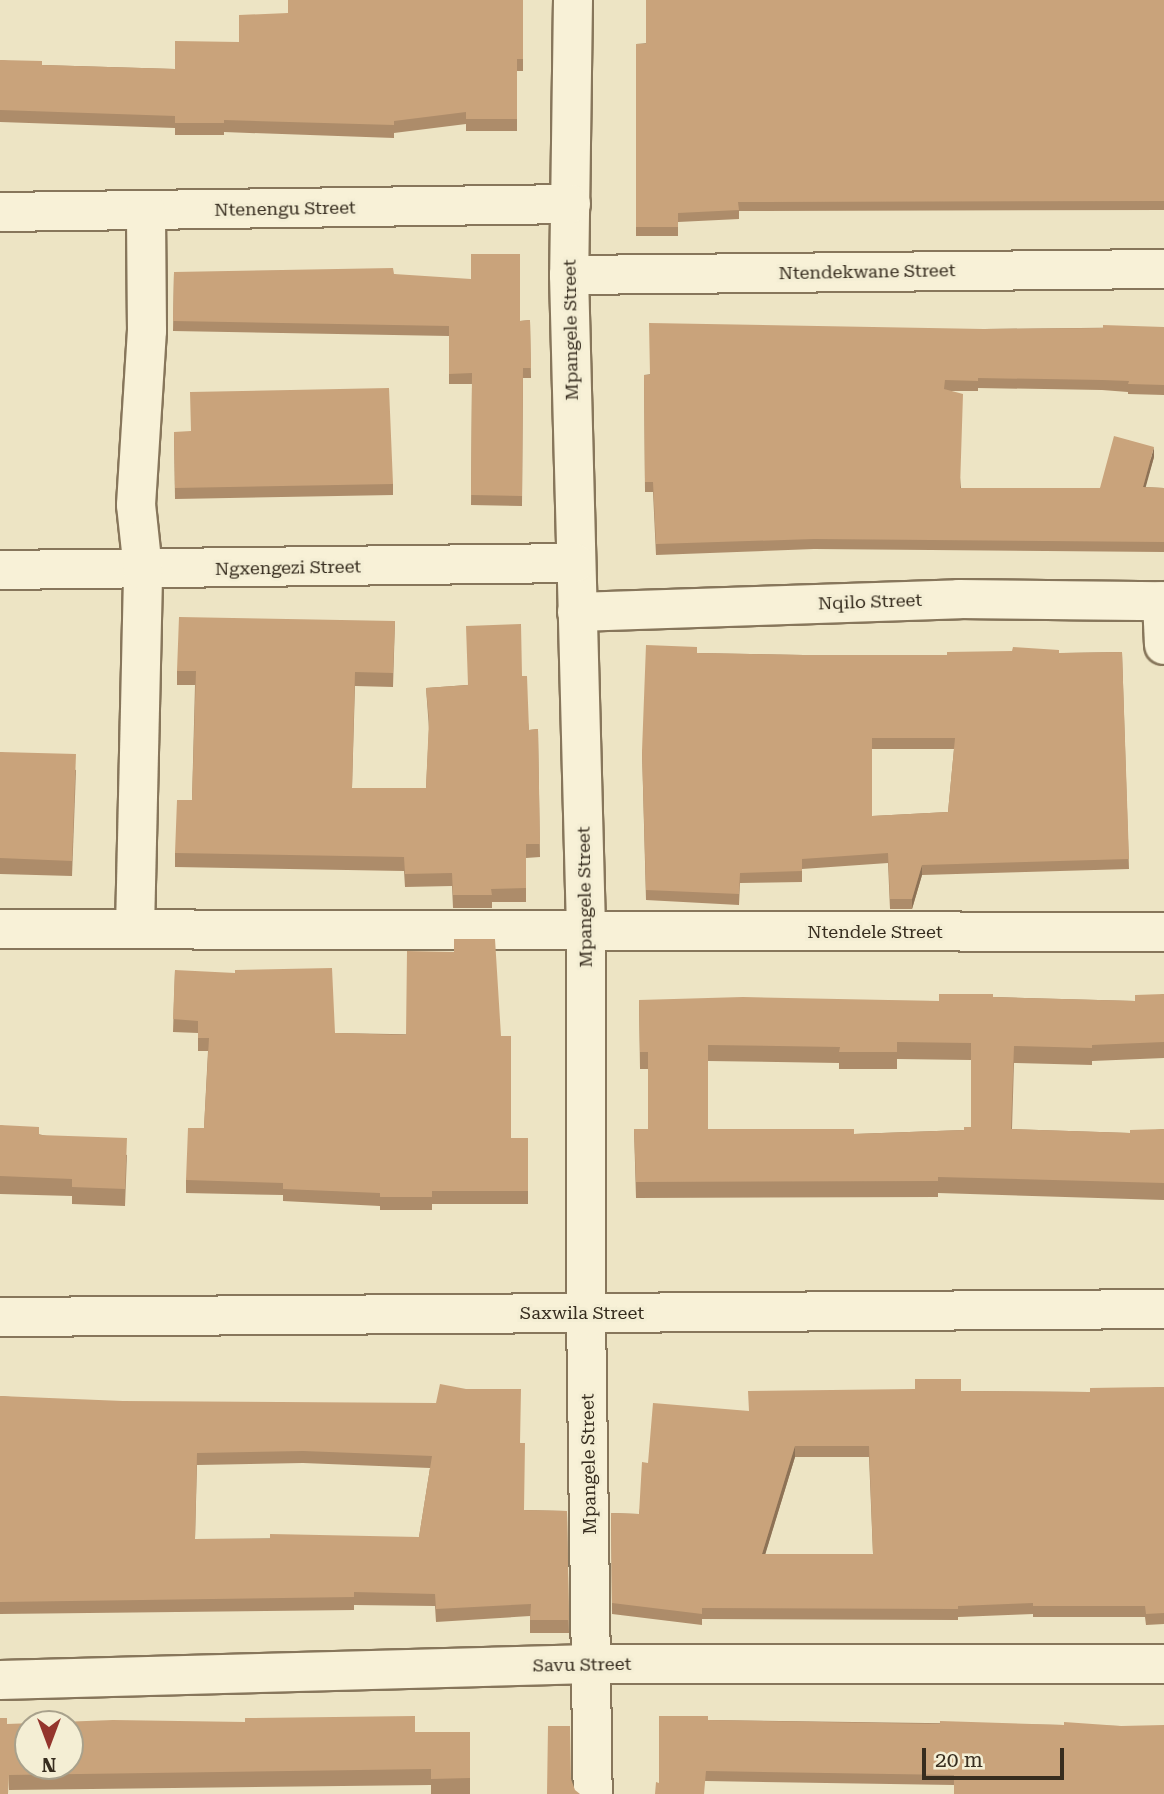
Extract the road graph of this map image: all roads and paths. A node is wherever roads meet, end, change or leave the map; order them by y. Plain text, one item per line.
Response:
1 (573, 0) edge
2 (571, 204) junction
3 (146, 211) junction
4 (0, 212) edge
5 (1164, 269) edge
6 (569, 275) junction
7 (575, 563) junction
8 (0, 570) edge
9 (143, 570) junction
10 (1163, 601) edge
11 (577, 612) junction
12 (1164, 645) edge
13 (0, 929) edge
14 (135, 929) junction
15 (586, 930) junction
16 (1164, 932) edge
17 (1164, 1309) edge
18 (586, 1313) junction
19 (0, 1317) edge
20 (591, 1664) junction
21 (1164, 1664) edge
22 (0, 1681) edge
23 (593, 1794) edge

1 - 2 street, Mpangele Street
2 - 3 street, Ntenengu Street
2 - 6 street, Mpangele Street
3 - 4 street, Ntenengu Street
3 - 9 street
5 - 6 street, Ntendekwane Street
6 - 7 street, Mpangele Street
7 - 9 street, Ngxengezi Street
7 - 11 street, Mpangele Street
8 - 9 street, Ngxengezi Street
9 - 14 street
10 - 11 street, Nqilo Street
10 - 12 street
11 - 15 street, Mpangele Street
13 - 14 street, Ntendele Street
14 - 15 street, Ntendele Street
15 - 16 street, Ntendele Street
15 - 18 street, Mpangele Street
17 - 18 street, Saxwila Street
18 - 19 street, Saxwila Street
18 - 20 street, Mpangele Street
20 - 21 street, Savu Street
20 - 22 street, Savu Street
20 - 23 street, Mpangele Street

